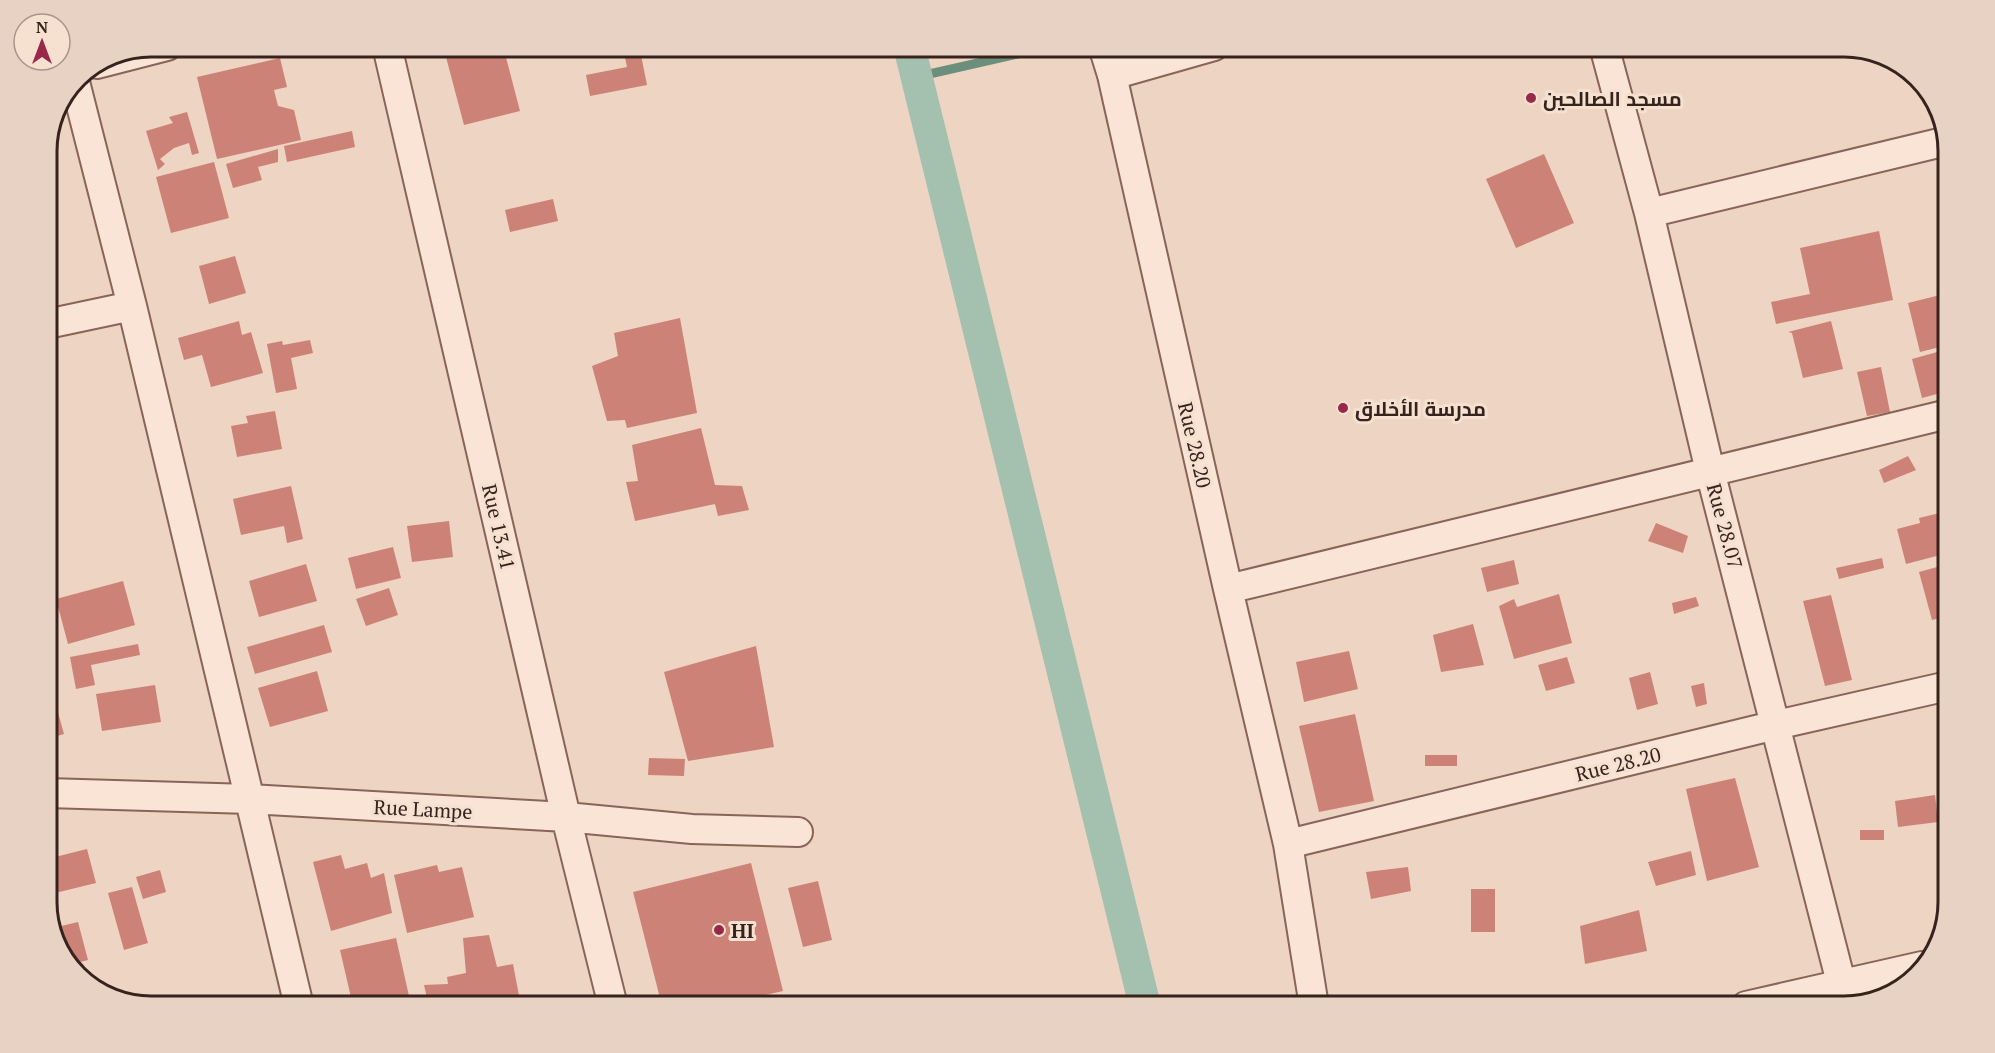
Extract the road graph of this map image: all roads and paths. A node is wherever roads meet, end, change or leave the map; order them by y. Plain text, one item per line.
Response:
1 (390, 57) edge
2 (1106, 57) edge
3 (1175, 57) edge
4 (1607, 57) edge
5 (1112, 75) junction
6 (78, 92) edge
7 (1938, 143) edge
8 (1649, 213) junction
9 (132, 306) junction
10 (57, 322) edge
11 (1938, 416) edge
12 (1710, 471) junction
13 (1228, 589) junction
14 (1938, 688) edge
15 (1776, 725) junction
16 (57, 793) edge
17 (250, 799) junction
18 (566, 818) junction
19 (798, 832) dead end
20 (1288, 844) junction
21 (1908, 971) edge
22 (1844, 995) edge
23 (297, 996) edge
24 (611, 996) edge
25 (1312, 996) edge

1 - 18 street, Rue 13.41
2 - 5 street, Rue 28.20
3 - 5 street
4 - 8 street, Rue 28.07
5 - 13 street, Rue 28.20
6 - 9 street
7 - 8 street
8 - 12 street, Rue 28.07
9 - 10 street
9 - 17 street
11 - 12 street
12 - 13 street
12 - 15 street, Rue 28.07
13 - 20 street, Rue 28.20
14 - 15 street, Rue 28.20
15 - 20 street, Rue 28.20
15 - 22 street, Rue 28.07
16 - 17 street, Rue Lampe
17 - 18 street, Rue Lampe
17 - 23 street
18 - 19 street, Rue Lampe
18 - 24 street, Rue 13.41
20 - 25 street, Rue 28.20
21 - 22 street

